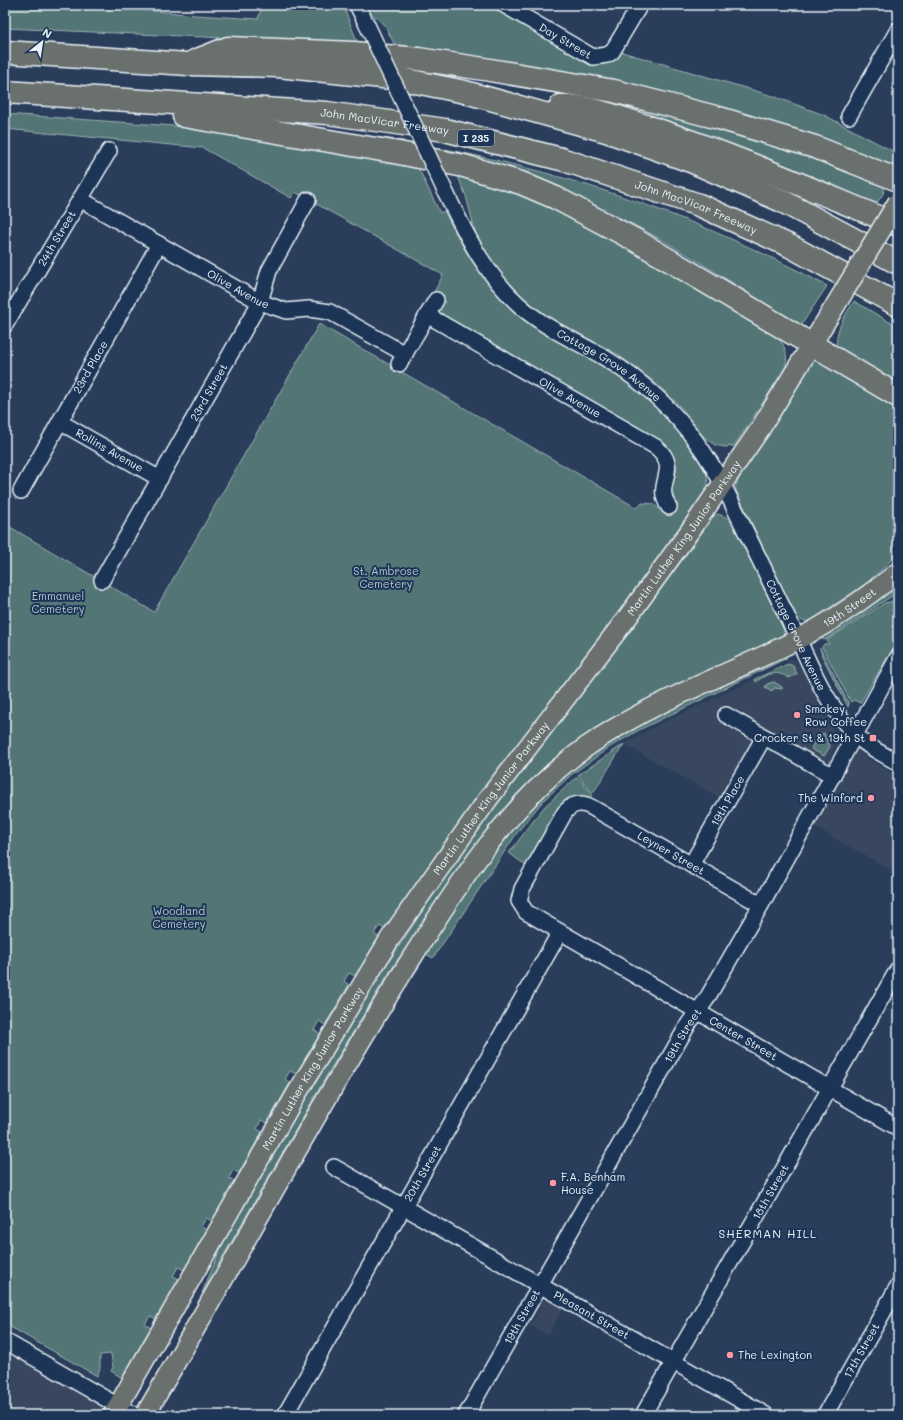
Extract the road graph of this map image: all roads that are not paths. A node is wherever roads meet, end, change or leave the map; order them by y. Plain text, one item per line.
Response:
1 (357, 5) edge
2 (504, 5) edge
3 (640, 5) edge
4 (898, 30) edge
5 (5, 52) edge
6 (188, 64) junction
7 (5, 92) edge
8 (58, 95) junction
9 (527, 108) junction
10 (849, 116) dead end
11 (108, 150) dead end
12 (898, 180) edge
13 (80, 199) junction
14 (308, 200) dead end
15 (898, 202) edge
16 (898, 225) edge
17 (159, 244) junction
18 (898, 263) edge
19 (867, 288) junction
20 (436, 300) dead end
21 (260, 302) junction
22 (898, 305) edge
23 (898, 313) edge
24 (427, 315) junction
25 (5, 325) edge
26 (812, 345) junction
27 (898, 396) edge
28 (60, 422) junction
29 (160, 479) junction
30 (723, 484) junction
31 (20, 491) dead end
32 (669, 507) dead end
33 (898, 572) edge
34 (102, 580) dead end
35 (798, 639) junction
36 (898, 657) edge
37 (726, 715) dead end
38 (854, 734) junction
39 (764, 737) junction
40 (898, 763) edge
41 (833, 776) junction
42 (691, 865) junction
43 (761, 904) junction
44 (526, 912) joint
45 (560, 932) junction
46 (898, 969) edge
47 (698, 1012) junction
48 (829, 1088) junction
49 (898, 1128) edge
50 (334, 1167) dead end
51 (403, 1206) junction
52 (540, 1284) junction
53 (898, 1286) edge
54 (5, 1341) edge
55 (674, 1361) junction
56 (122, 1412) edge
57 (145, 1415) edge
58 (285, 1415) edge
59 (466, 1415) edge
60 (643, 1415) edge
61 (766, 1415) edge
62 (825, 1415) edge

1 - 30 street, Cottage Grove Avenue, bridge
2 - 3 street, Day Street
4 - 10 street
5 - 6 highway
6 - 9 highway
6 - 12 highway
7 - 8 highway, John MacVicar Freeway / I 235
8 - 19 highway, John MacVicar Freeway / I 235
8 - 26 highway
9 - 16 highway
9 - 18 highway
11 - 13 street, 24th Street
13 - 17 street, Olive Avenue
13 - 25 street, 24th Street
14 - 21 street, 23rd Street
15 - 26 main road, Martin Luther King Junior Parkway, bridge
17 - 21 street, Olive Avenue
17 - 28 street, 23rd Place
19 - 22 highway, John MacVicar Freeway / I 235
19 - 23 highway
20 - 24 street
21 - 24 street, Olive Avenue
21 - 29 street, 23rd Street
24 - 32 street, Olive Avenue
26 - 27 highway
26 - 30 main road, Martin Luther King Junior Parkway
28 - 29 street, Rollins Avenue
28 - 31 street, 23rd Place
29 - 34 street, 23rd Street
30 - 35 street, Cottage Grove Avenue
30 - 56 main road, Martin Luther King Junior Parkway
33 - 35 main road, 19th Street
35 - 38 street, Cottage Grove Avenue
35 - 57 main road
36 - 38 street, 19th Street
37 - 39 street
38 - 40 street, Cottage Grove Avenue
38 - 41 street, 19th Street
39 - 41 street
39 - 42 street, 19th Place
41 - 43 street, 19th Street
42 - 43 street, Leyner Street
42 - 44 street, Leyner Street
43 - 47 street, 19th Street
44 - 45 street, Center Street
45 - 47 street, Center Street
45 - 51 street, 20th Street
46 - 48 street, 18th Street
47 - 48 street, Center Street
47 - 52 street, 19th Street
48 - 49 street, Center Street
48 - 55 street, 18th Street
50 - 51 street, Pleasant Street
51 - 52 street, Pleasant Street
51 - 58 street, 20th Street
52 - 55 street, Pleasant Street
52 - 59 street, 19th Street
53 - 62 street, 17th Street
54 - 56 street
55 - 60 street, 18th Street
55 - 61 street, Pleasant Street

